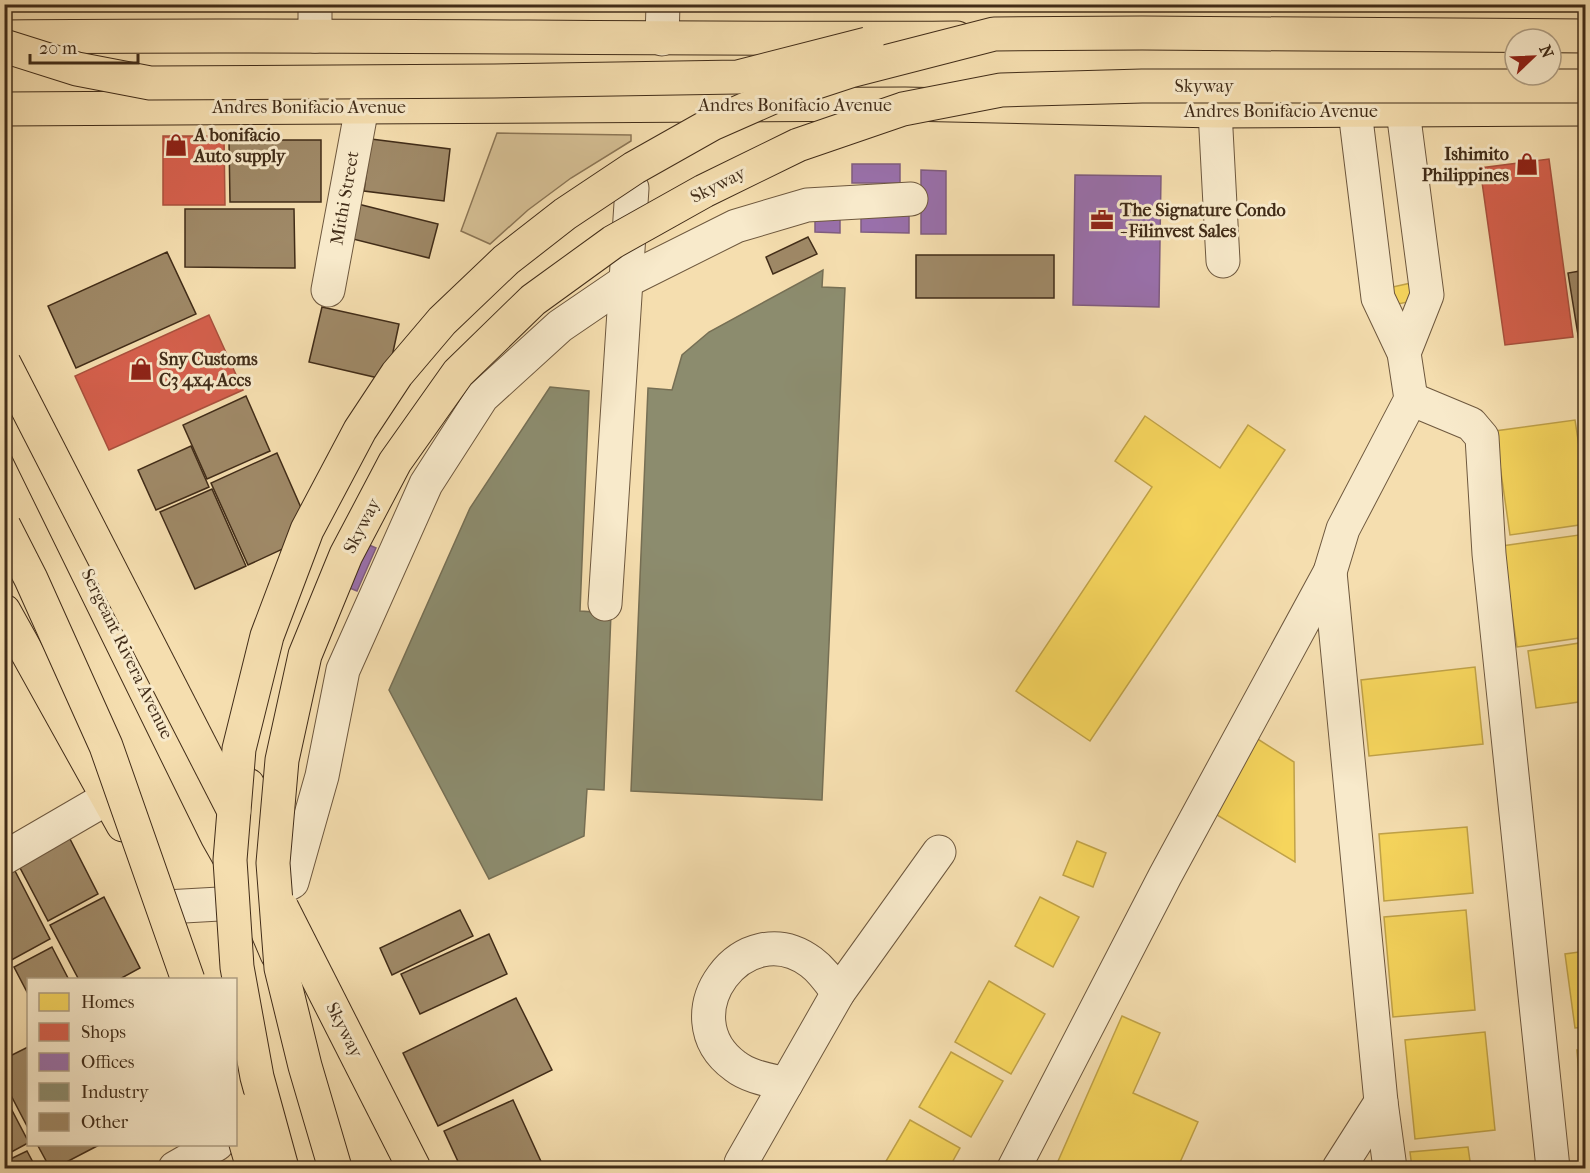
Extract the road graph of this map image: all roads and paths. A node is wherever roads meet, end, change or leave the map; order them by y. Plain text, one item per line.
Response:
1 (663, 4) edge
2 (315, 20) edge
3 (1586, 32) edge
4 (994, 34) junction
5 (1586, 36) edge
6 (4, 37) edge
7 (662, 39) junction
8 (4, 46) edge
9 (1586, 86) edge
10 (730, 105) junction
11 (362, 107) junction
12 (1586, 109) edge
13 (6, 111) edge
14 (1215, 111) junction
15 (1355, 111) junction
16 (1403, 111) junction
17 (632, 188) junction
18 (911, 200) dead end
19 (1223, 261) dead end
20 (626, 281) junction
21 (328, 290) dead end
22 (1404, 353) junction
23 (4, 363) edge
24 (1412, 399) junction
25 (4, 402) edge
26 (4, 526) edge
27 (1330, 572) junction
28 (605, 603) dead end
29 (4, 611) edge
30 (109, 797) junction
31 (939, 852) dead end
32 (4, 858) edge
33 (255, 902) junction
34 (166, 907) junction
35 (187, 978) edge
36 (203, 978) edge
37 (838, 993) junction
38 (237, 1061) edge
39 (786, 1084) junction
40 (1381, 1102) junction
41 (243, 1121) edge
42 (214, 1146) edge
43 (175, 1168) edge
44 (253, 1168) edge
45 (271, 1168) edge
46 (282, 1168) edge
47 (335, 1168) edge
48 (350, 1168) edge
49 (408, 1168) edge
50 (414, 1168) edge
51 (741, 1168) edge
52 (1014, 1168) edge
53 (1339, 1168) edge
54 (1390, 1168) edge
55 (1553, 1168) edge

1 - 7 street
2 - 6 main road
2 - 7 main road
3 - 7 main road
4 - 5 main road, bridge
4 - 8 main road, bridge
4 - 46 main road, bridge
9 - 47 main road, Skyway, bridge
10 - 11 main road, Andres Bonifacio Avenue
10 - 14 main road, Andres Bonifacio Avenue
10 - 17 main road
11 - 13 main road, Andres Bonifacio Avenue
11 - 21 street, Mithi Street
12 - 16 main road, Andres Bonifacio Avenue
14 - 15 main road, Andres Bonifacio Avenue
14 - 19 street
15 - 16 main road, Andres Bonifacio Avenue
15 - 22 street
16 - 22 street
17 - 20 street
17 - 33 main road
18 - 20 street
20 - 28 street
20 - 33 street
22 - 24 street
23 - 50 main road, Skyway, bridge
24 - 27 street
24 - 55 street
25 - 33 main road, Sergeant Rivera Avenue
26 - 35 main road, bridge
27 - 40 street
27 - 52 street
29 - 30 main road
30 - 32 street
30 - 34 main road
31 - 37 street
33 - 34 street
33 - 48 main road, Sergeant Rivera Avenue
33 - 49 main road, Sergeant Rivera Avenue
34 - 36 main road
37 - 39 street
37 - 39 street
38 - 41 main road
39 - 51 street
40 - 53 street
40 - 54 street
41 - 44 main road, bridge
41 - 45 main road
42 - 43 street

